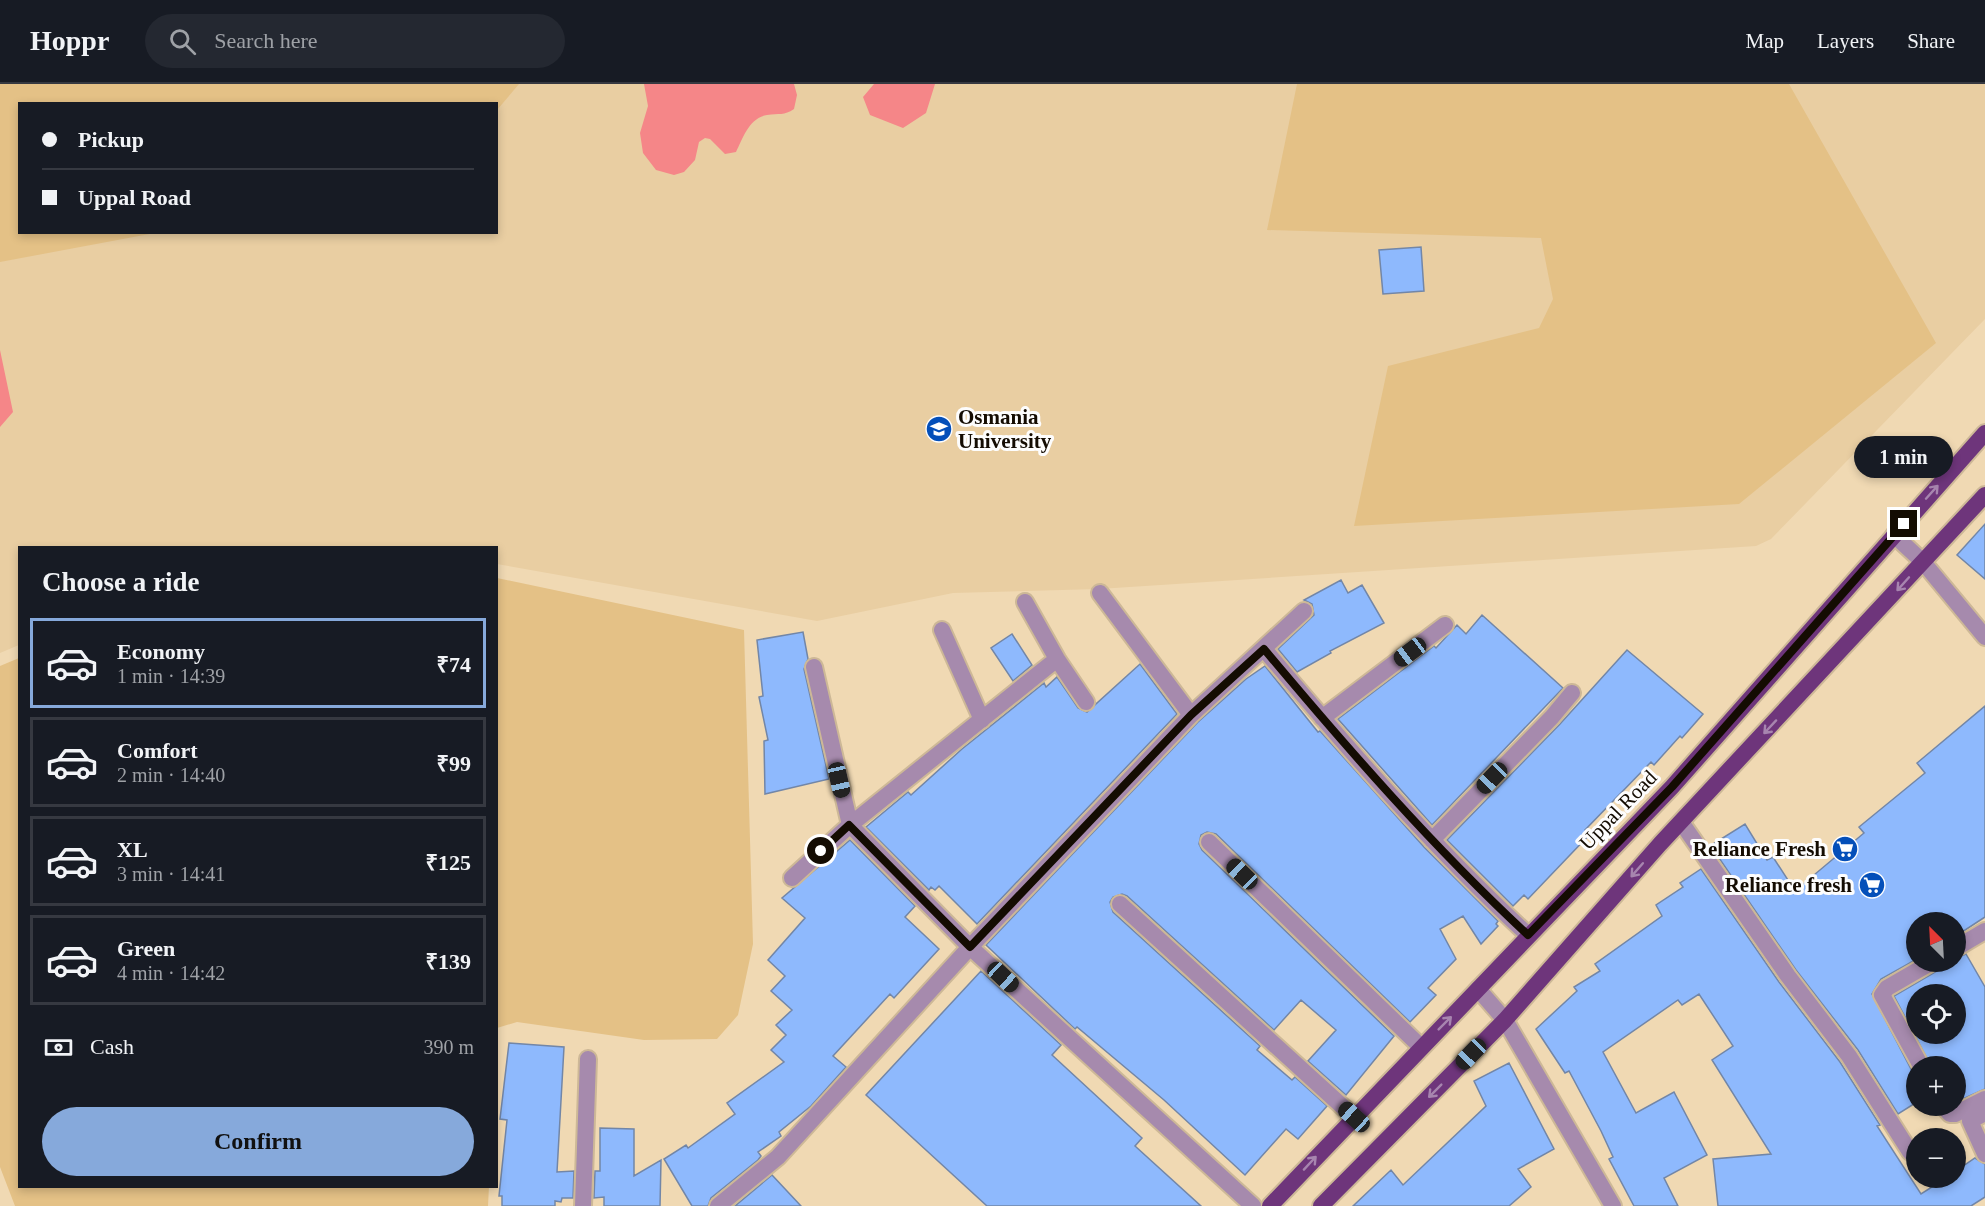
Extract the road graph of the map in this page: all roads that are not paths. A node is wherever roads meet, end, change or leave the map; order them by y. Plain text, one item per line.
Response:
1 (1985, 433) edge
2 (1985, 495) edge
3 (1894, 535) junction
4 (1923, 562) junction
5 (1100, 593) dead end
6 (1025, 602) dead end
7 (1304, 611) dead end
8 (1445, 626) dead end
9 (942, 630) dead end
10 (1985, 637) edge
11 (1264, 649) junction
12 (1057, 659) junction
13 (814, 667) dead end
14 (1572, 693) dead end
15 (1086, 702) dead end
16 (1191, 715) junction
17 (1322, 718) junction
18 (982, 720) junction
19 (1681, 822) junction
20 (849, 825) junction
21 (1432, 840) junction
22 (1209, 842) dead end
23 (792, 878) dead end
24 (1120, 904) dead end
25 (1985, 931) edge
26 (1528, 935) junction
27 (1966, 942) edge
28 (970, 947) junction
29 (1915, 972) edge
30 (1478, 989) junction
31 (1505, 1020) junction
32 (1421, 1047) junction
33 (1916, 1056) edge
34 (588, 1059) dead end
35 (1985, 1099) edge
36 (1966, 1108) edge
37 (1985, 1113) edge
38 (1354, 1117) junction
39 (1906, 1146) edge
40 (1985, 1154) edge
41 (583, 1206) edge
42 (718, 1206) edge
43 (1253, 1206) edge
44 (1270, 1206) edge
45 (1322, 1206) edge
46 (1613, 1206) edge

3 -> 1 highway, Uppal Road
2 - 4 highway
3 - 4 street
3 - 26 highway, Uppal Road
4 - 10 street
4 -> 19 highway
5 - 16 street
6 - 12 street
7 - 11 street
8 - 17 street
9 - 18 street
11 - 16 street
11 - 17 street
12 - 15 street
12 - 18 street
13 - 20 street
14 - 21 street
16 - 28 street
17 - 21 street
18 - 20 street
19 -> 31 highway
19 - 39 street
20 - 23 street
20 - 28 street
21 - 26 street
22 - 32 street
24 - 38 street
25 - 27 street
26 - 30 highway, Uppal Road
28 - 42 street
28 - 43 street
29 - 33 street
30 - 31 street
32 -> 30 highway, Uppal Road
31 -> 45 highway
31 - 46 street
32 - 38 highway, Uppal Road
34 - 41 street
35 - 36 street
37 - 40 street
44 -> 38 highway, Uppal Road

